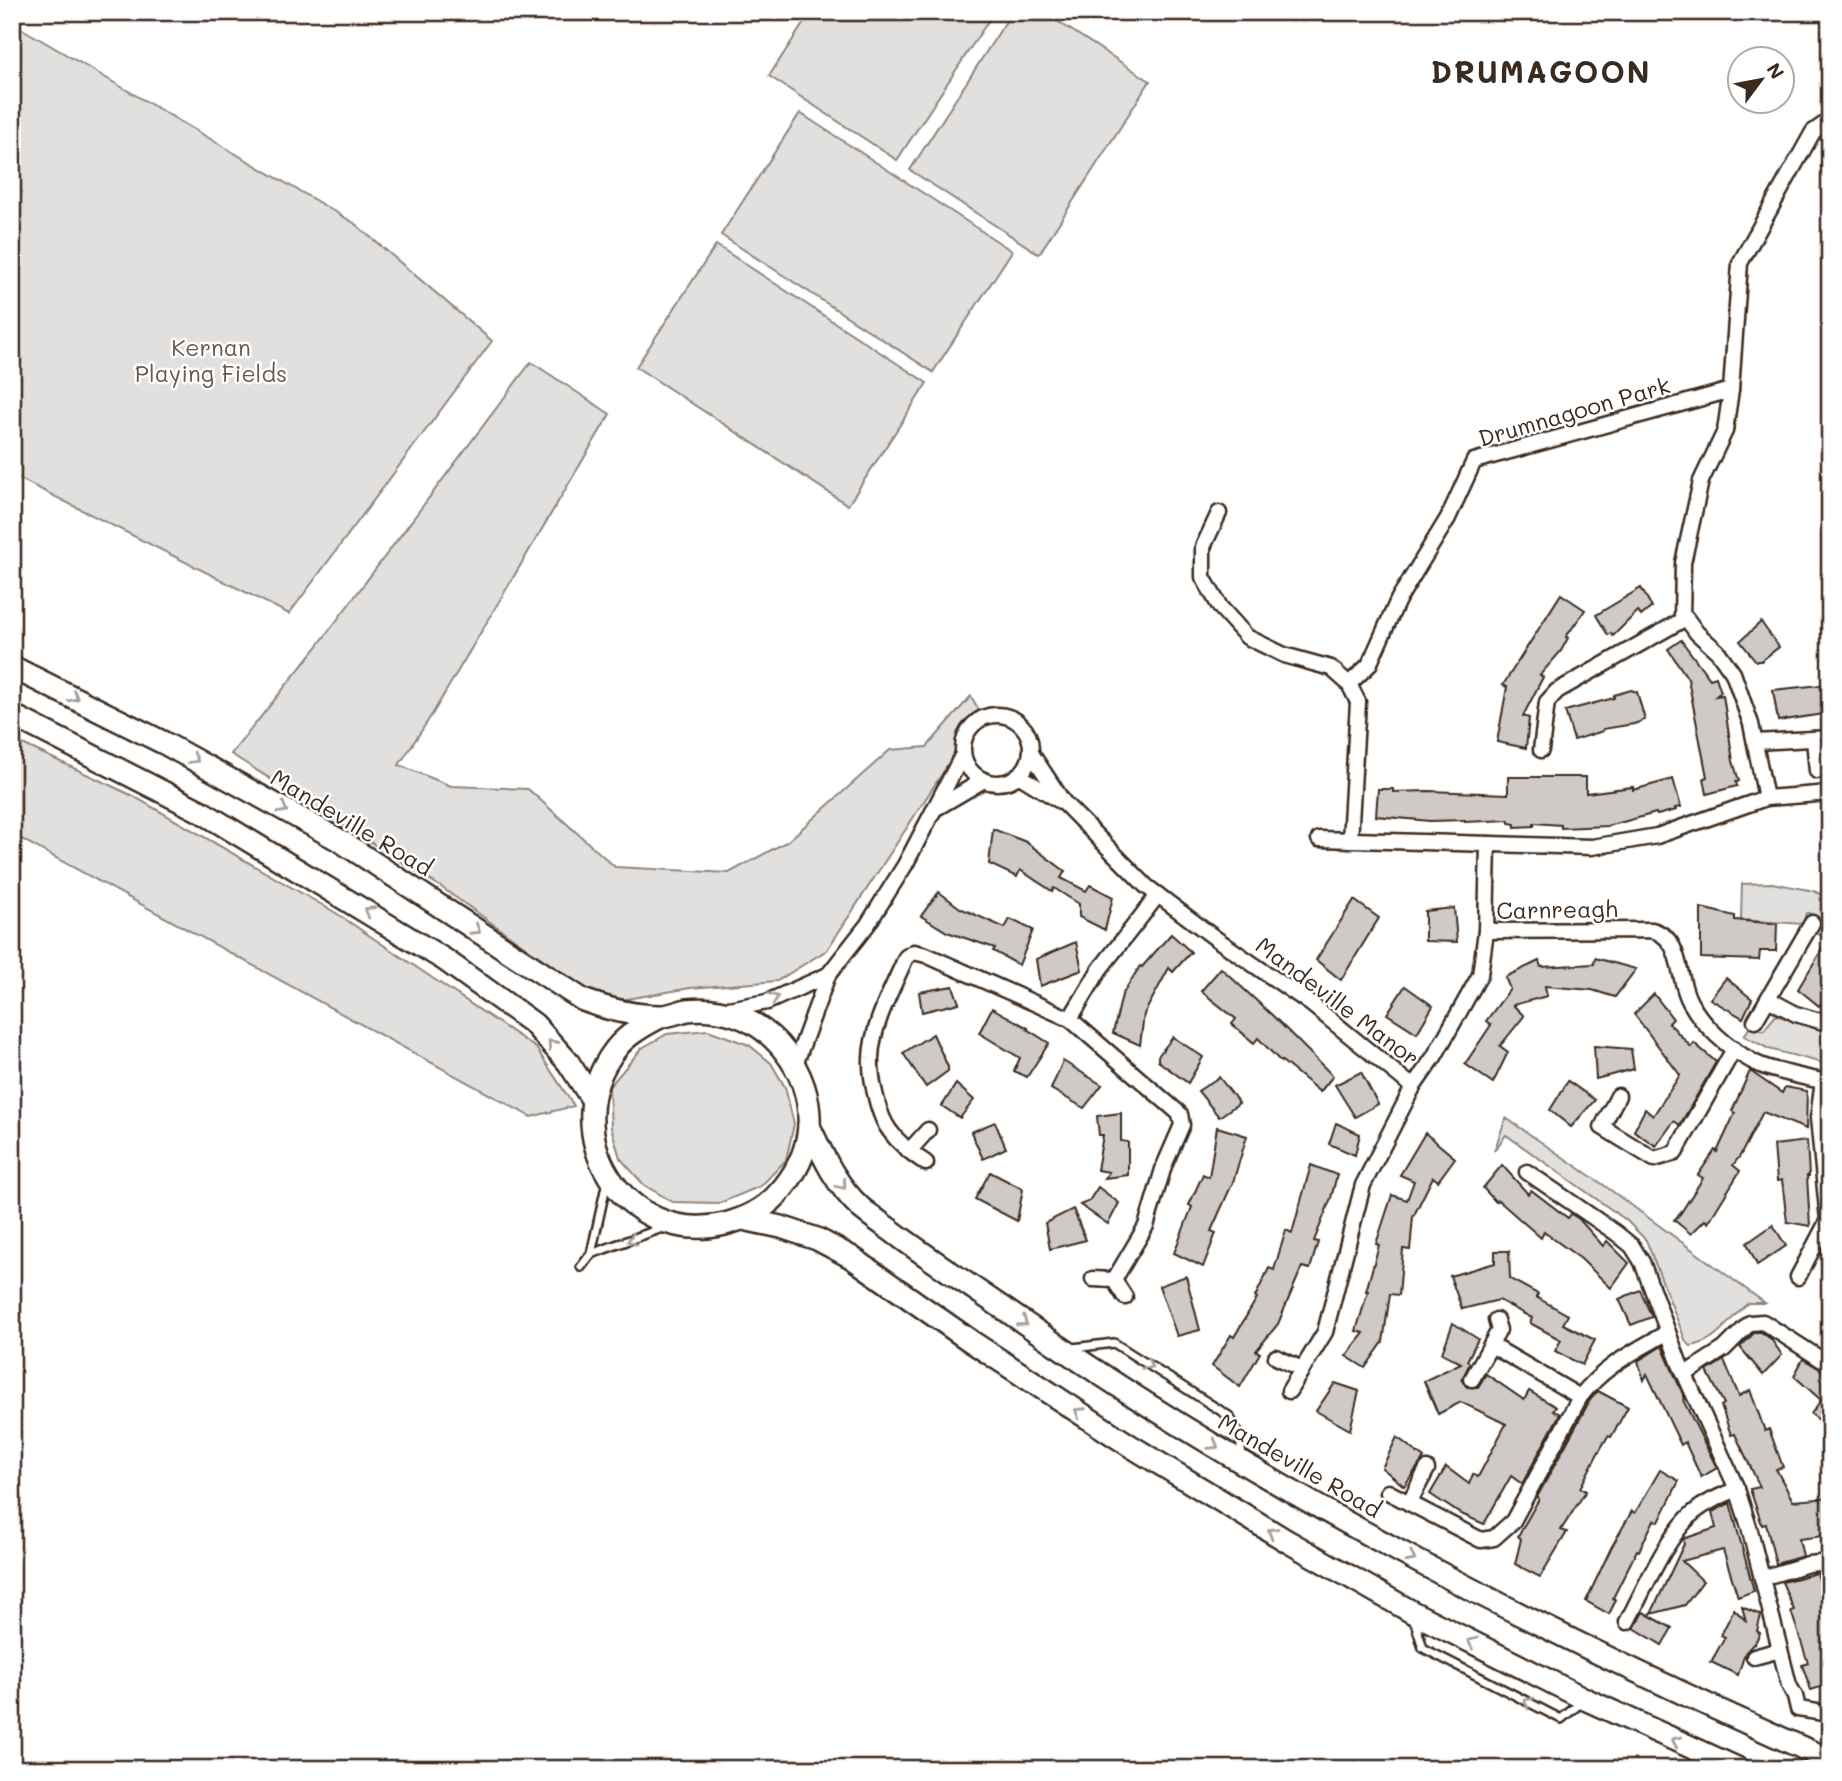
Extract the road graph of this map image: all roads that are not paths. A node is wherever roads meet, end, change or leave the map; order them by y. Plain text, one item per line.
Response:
1 (1830, 120) edge
2 (1731, 390) junction
3 (1219, 513) dead end
4 (1682, 620) junction
5 (12, 667) edge
6 (1349, 684) junction
7 (12, 715) edge
8 (1830, 738) edge
9 (1814, 739) junction
10 (1755, 742) junction
11 (1541, 750) dead end
12 (1031, 753) junction
13 (963, 754) junction
14 (1817, 771) dead end
15 (1018, 775) junction
16 (984, 780) junction
17 (1830, 793) edge
18 (1766, 798) junction
19 (1064, 803) junction
20 (936, 808) junction
21 (1319, 839) dead end
22 (1350, 840) junction
23 (1488, 844) junction
24 (1158, 895) junction
25 (1812, 923) dead end
26 (1486, 931) junction
27 (828, 975) junction
28 (1768, 999) junction
29 (718, 1011) junction
30 (662, 1016) junction
31 (1070, 1020) junction
32 (1755, 1021) dead end
33 (1830, 1024) edge
34 (1734, 1049) junction
35 (795, 1065) junction
36 (1826, 1082) edge
37 (1413, 1087) junction
38 (1618, 1097) dead end
39 (592, 1099) junction
40 (809, 1126) junction
41 (928, 1130) dead end
42 (909, 1151) junction
43 (926, 1163) dead end
44 (1527, 1172) dead end
45 (608, 1177) junction
46 (743, 1219) junction
47 (1829, 1220) edge
48 (672, 1224) junction
49 (591, 1254) junction
50 (581, 1266) dead end
51 (1798, 1277) dead end
52 (1093, 1279) dead end
53 (1114, 1280) junction
54 (1125, 1297) dead end
55 (1496, 1320) dead end
56 (1668, 1332) junction
57 (1491, 1345) junction
58 (1061, 1349) junction
59 (1276, 1357) dead end
60 (1830, 1365) edge
61 (1302, 1369) junction
62 (1685, 1374) junction
63 (1472, 1379) dead end
64 (1289, 1391) dead end
65 (1580, 1397) junction
66 (1242, 1461) junction
67 (1427, 1469) dead end
68 (1737, 1489) junction
69 (1388, 1492) dead end
70 (1409, 1503) junction
71 (1830, 1562) edge
72 (1762, 1578) junction
73 (1627, 1622) dead end
74 (1780, 1650) junction
75 (1754, 1657) dead end
76 (1830, 1714) edge
77 (1830, 1760) edge
78 (1739, 1769) edge

1 - 2 street
2 - 4 street
2 - 6 street, Drumnagoon Park
3 - 6 street
4 - 10 street
4 - 11 street
5 -> 30 main road, Mandeville Road
6 - 22 street
39 -> 7 main road
8 - 9 street
9 - 10 street
9 - 14 street
10 - 18 street
12 - 13 street, Mandeville Manor
12 - 15 street
12 - 19 street, Mandeville Manor
13 - 16 street
13 - 20 street, Mandeville Manor
15 - 16 street, Mandeville Manor
15 - 19 street, Mandeville Manor
16 - 20 street, Mandeville Manor
17 - 18 street
18 - 23 street
19 - 24 street, Mandeville Manor
20 - 27 street, Mandeville Manor
21 - 22 street
22 - 23 street
23 - 26 street
24 - 31 street
24 - 37 street, Mandeville Manor
25 - 28 street
26 - 34 street, Carnreagh
26 - 37 street, Carnreagh
29 -> 27 street, Mandeville Manor
27 - 35 street, Mandeville Manor
28 - 32 street
28 - 33 street
29 - 30 main road
29 - 35 main road
30 - 39 main road
31 - 42 street
31 - 53 street
34 - 36 street, Carnreagh
34 - 38 street
35 - 40 main road
36 - 47 street, Carnreagh
37 - 61 street, Mandeville Manor
39 - 45 main road
40 - 46 main road
40 -> 58 main road, Mandeville Road
41 - 42 street
42 - 43 street
44 - 56 street
45 - 48 main road
45 - 49 lane
46 - 48 main road
78 -> 46 main road
47 - 51 street, Carnreagh
48 -> 49 lane
49 - 50 lane
52 - 53 street
53 - 54 street
55 - 57 street
56 - 62 street
56 - 65 street
57 - 63 street
57 - 65 street
58 -> 66 main road, Mandeville Road
58 -> 66 lane
59 - 61 street
60 - 62 street
61 - 64 street, Mandeville Manor
62 - 68 street
65 - 70 street
66 -> 77 main road, Mandeville Road
67 - 70 street
68 - 72 street
68 - 73 street
69 - 70 street
71 - 72 street
72 - 74 street
74 - 75 street
74 - 76 street

